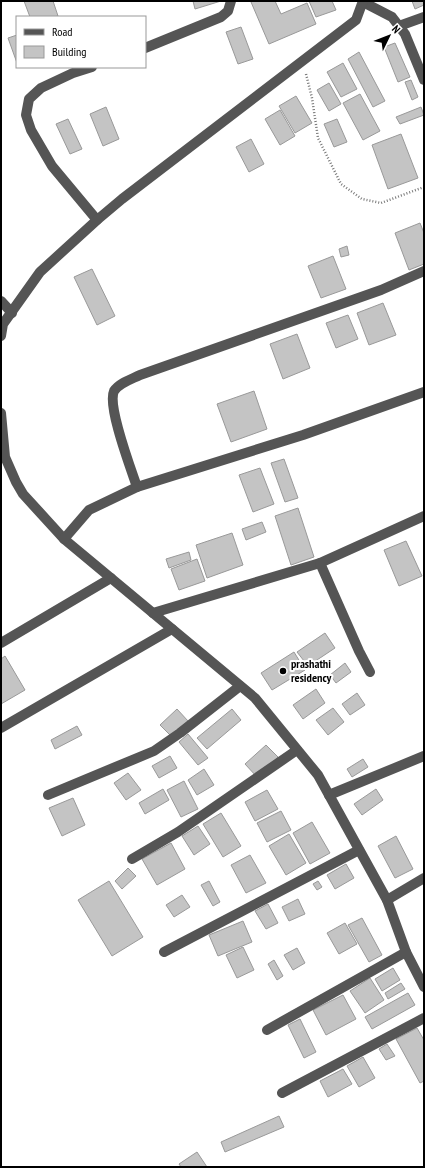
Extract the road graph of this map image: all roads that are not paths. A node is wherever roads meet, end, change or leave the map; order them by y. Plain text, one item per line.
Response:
1 (231, 1) edge
2 (363, 1) edge
3 (424, 17) edge
4 (399, 26) junction
5 (146, 48) edge
6 (89, 68) edge
7 (424, 80) edge
8 (97, 220) junction
9 (424, 271) edge
10 (1, 301) edge
11 (12, 312) junction
12 (1, 333) edge
13 (424, 392) edge
14 (1, 413) edge
15 (137, 487) junction
16 (424, 516) edge
17 (64, 539) junction
18 (320, 563) junction
19 (111, 578) junction
20 (153, 613) junction
21 (172, 629) junction
22 (1, 642) edge
23 (370, 672) dead end
24 (240, 686) junction
25 (1, 728) edge
26 (297, 750) junction
27 (424, 756) edge
28 (48, 795) dead end
29 (329, 796) junction
30 (359, 850) junction
31 (132, 859) dead end
32 (424, 878) edge
33 (387, 900) junction
34 (164, 952) dead end
35 (406, 952) junction
36 (422, 980) edge
37 (424, 1018) edge
38 (267, 1030) dead end
39 (282, 1093) dead end

1 - 5 street
2 - 4 street
2 - 8 street
3 - 4 street
4 - 7 street
6 - 8 street
8 - 11 street
9 - 15 street
10 - 11 street
11 - 12 street
13 - 15 street
14 - 17 street
15 - 17 street
16 - 18 street
17 - 19 street
18 - 20 street
18 - 23 street
19 - 20 street
19 - 22 street
20 - 21 street
21 - 24 street
21 - 25 street
24 - 26 street
24 - 28 street
26 - 29 street
26 - 31 street
27 - 29 street
29 - 30 street
30 - 33 street
30 - 34 street
32 - 33 street
33 - 35 street
35 - 36 street
35 - 38 street
37 - 39 street

